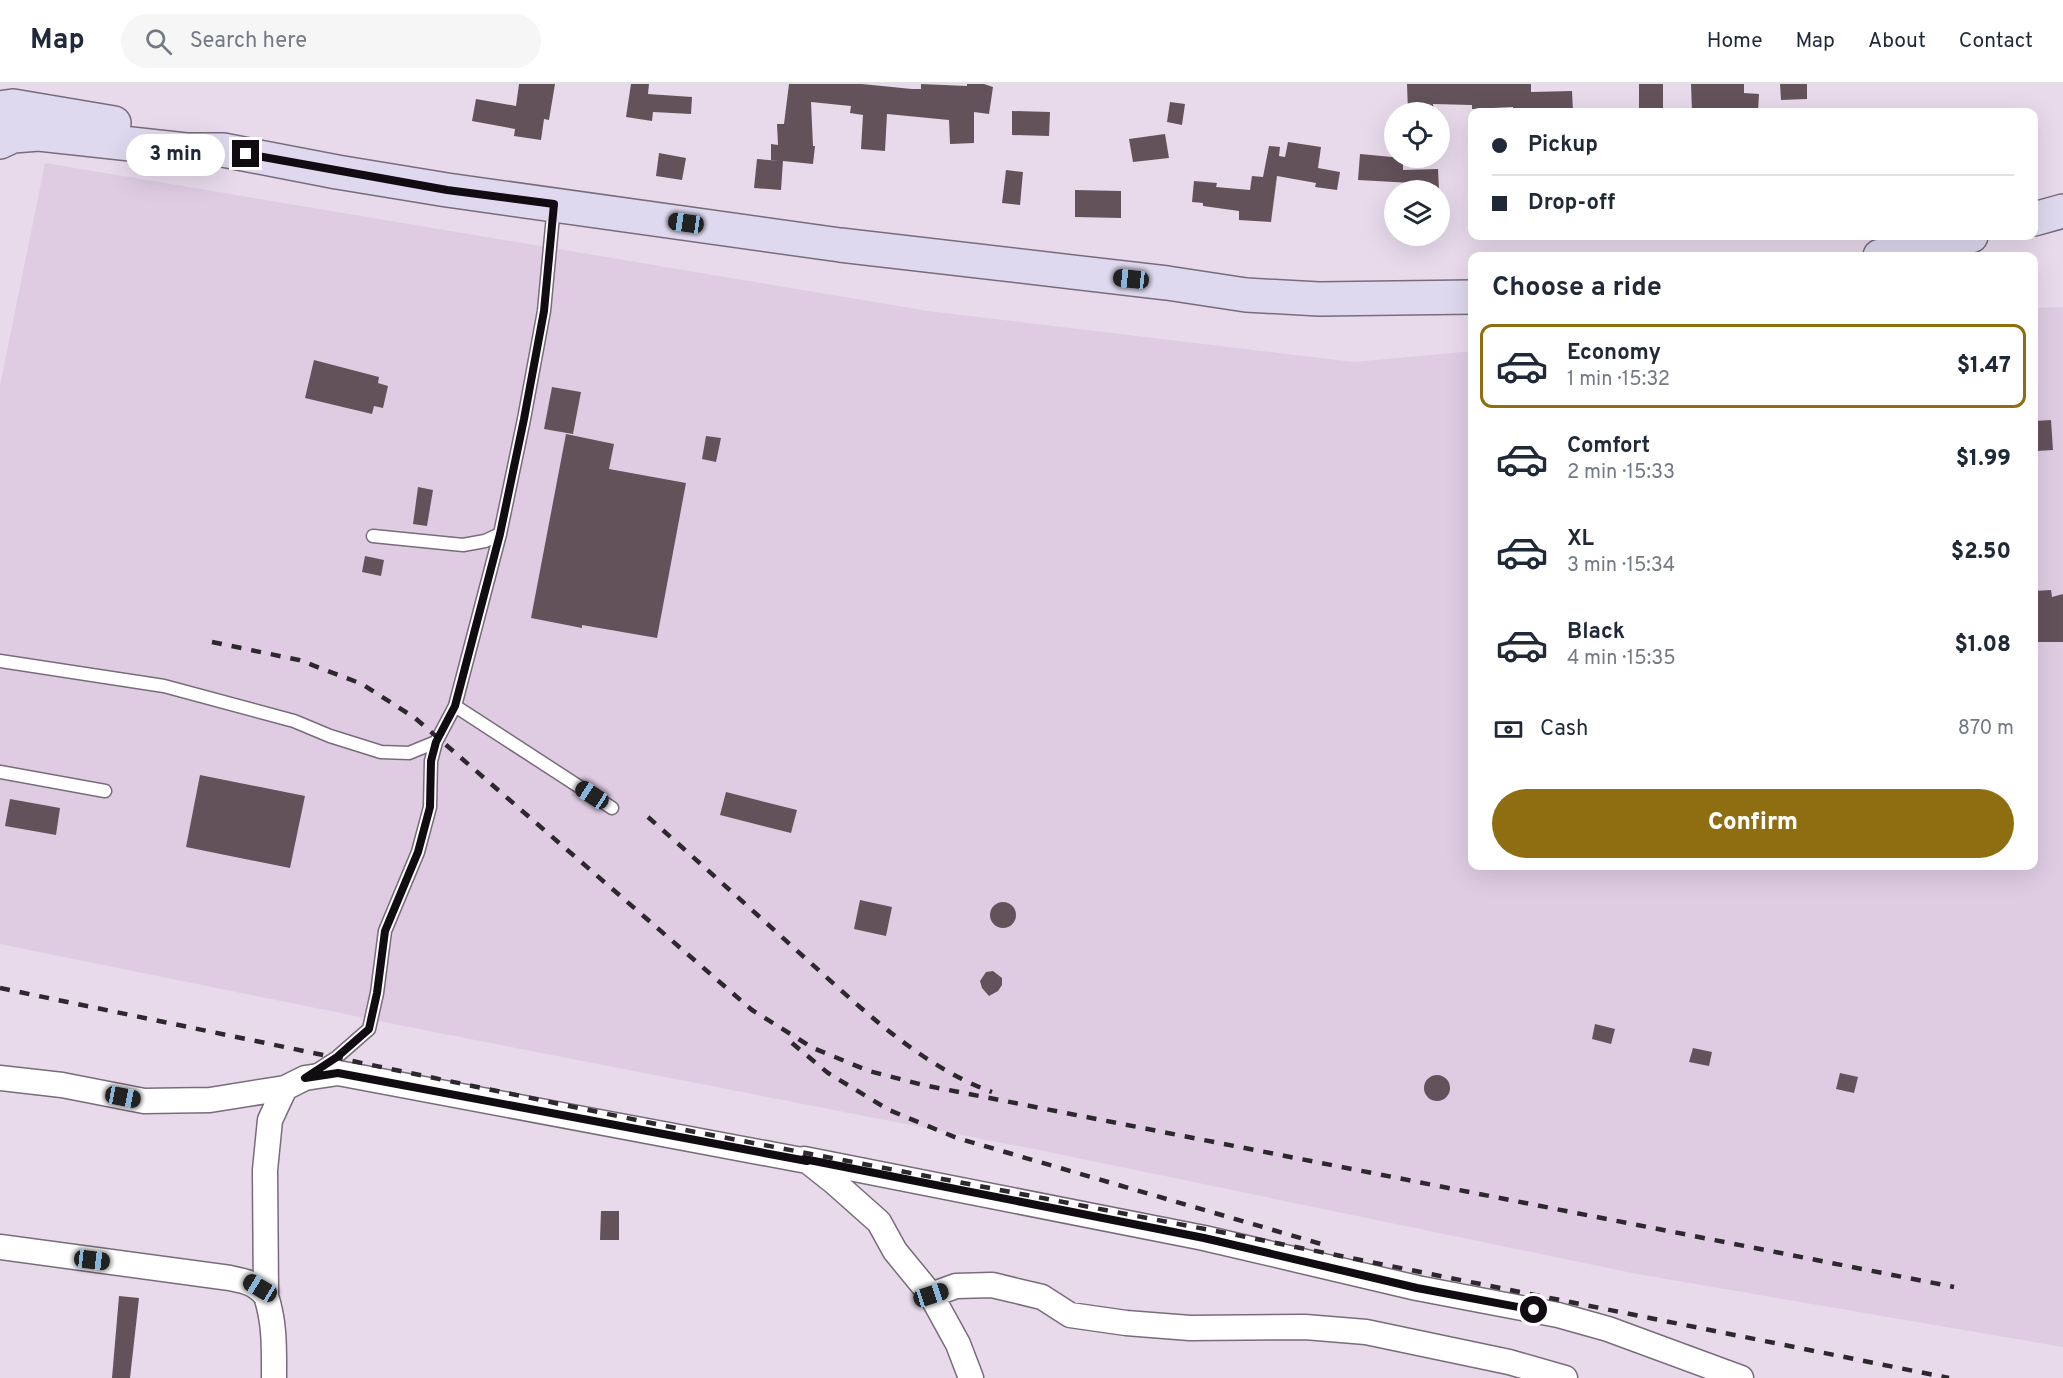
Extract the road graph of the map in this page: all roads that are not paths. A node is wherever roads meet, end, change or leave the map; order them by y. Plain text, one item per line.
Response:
1 (0, 108) edge
2 (38, 122) junction
3 (0, 142) edge
4 (554, 204) junction
5 (2063, 211) edge
6 (2038, 218) edge
7 (1960, 240) edge
8 (1927, 252) edge
9 (1468, 297) edge
10 (500, 534) junction
11 (373, 536) dead end
12 (0, 661) edge
13 (455, 706) junction
14 (436, 742) junction
15 (0, 772) edge
16 (105, 790) dead end
17 (612, 808) dead end
18 (0, 1078) edge
19 (295, 1083) junction
20 (807, 1161) junction
21 (0, 1247) edge
22 (931, 1295) junction
23 (266, 1296) junction
24 (1700, 1371) edge
25 (274, 1378) edge
26 (971, 1378) edge
27 (1565, 1378) edge
28 (1742, 1378) edge

1 - 2 main road
2 - 3 main road
2 - 4 main road
4 - 9 main road
4 - 10 lane
5 - 6 main road
7 - 8 main road
10 - 11 lane
10 - 13 lane
12 - 14 lane
13 - 14 lane
13 - 17 lane
14 - 19 lane
15 - 16 lane
18 - 19 street
19 - 20 street
19 - 23 street
20 - 22 street
20 - 24 street
21 - 23 street
22 - 26 street
22 - 27 street
23 - 25 street
24 - 28 street

